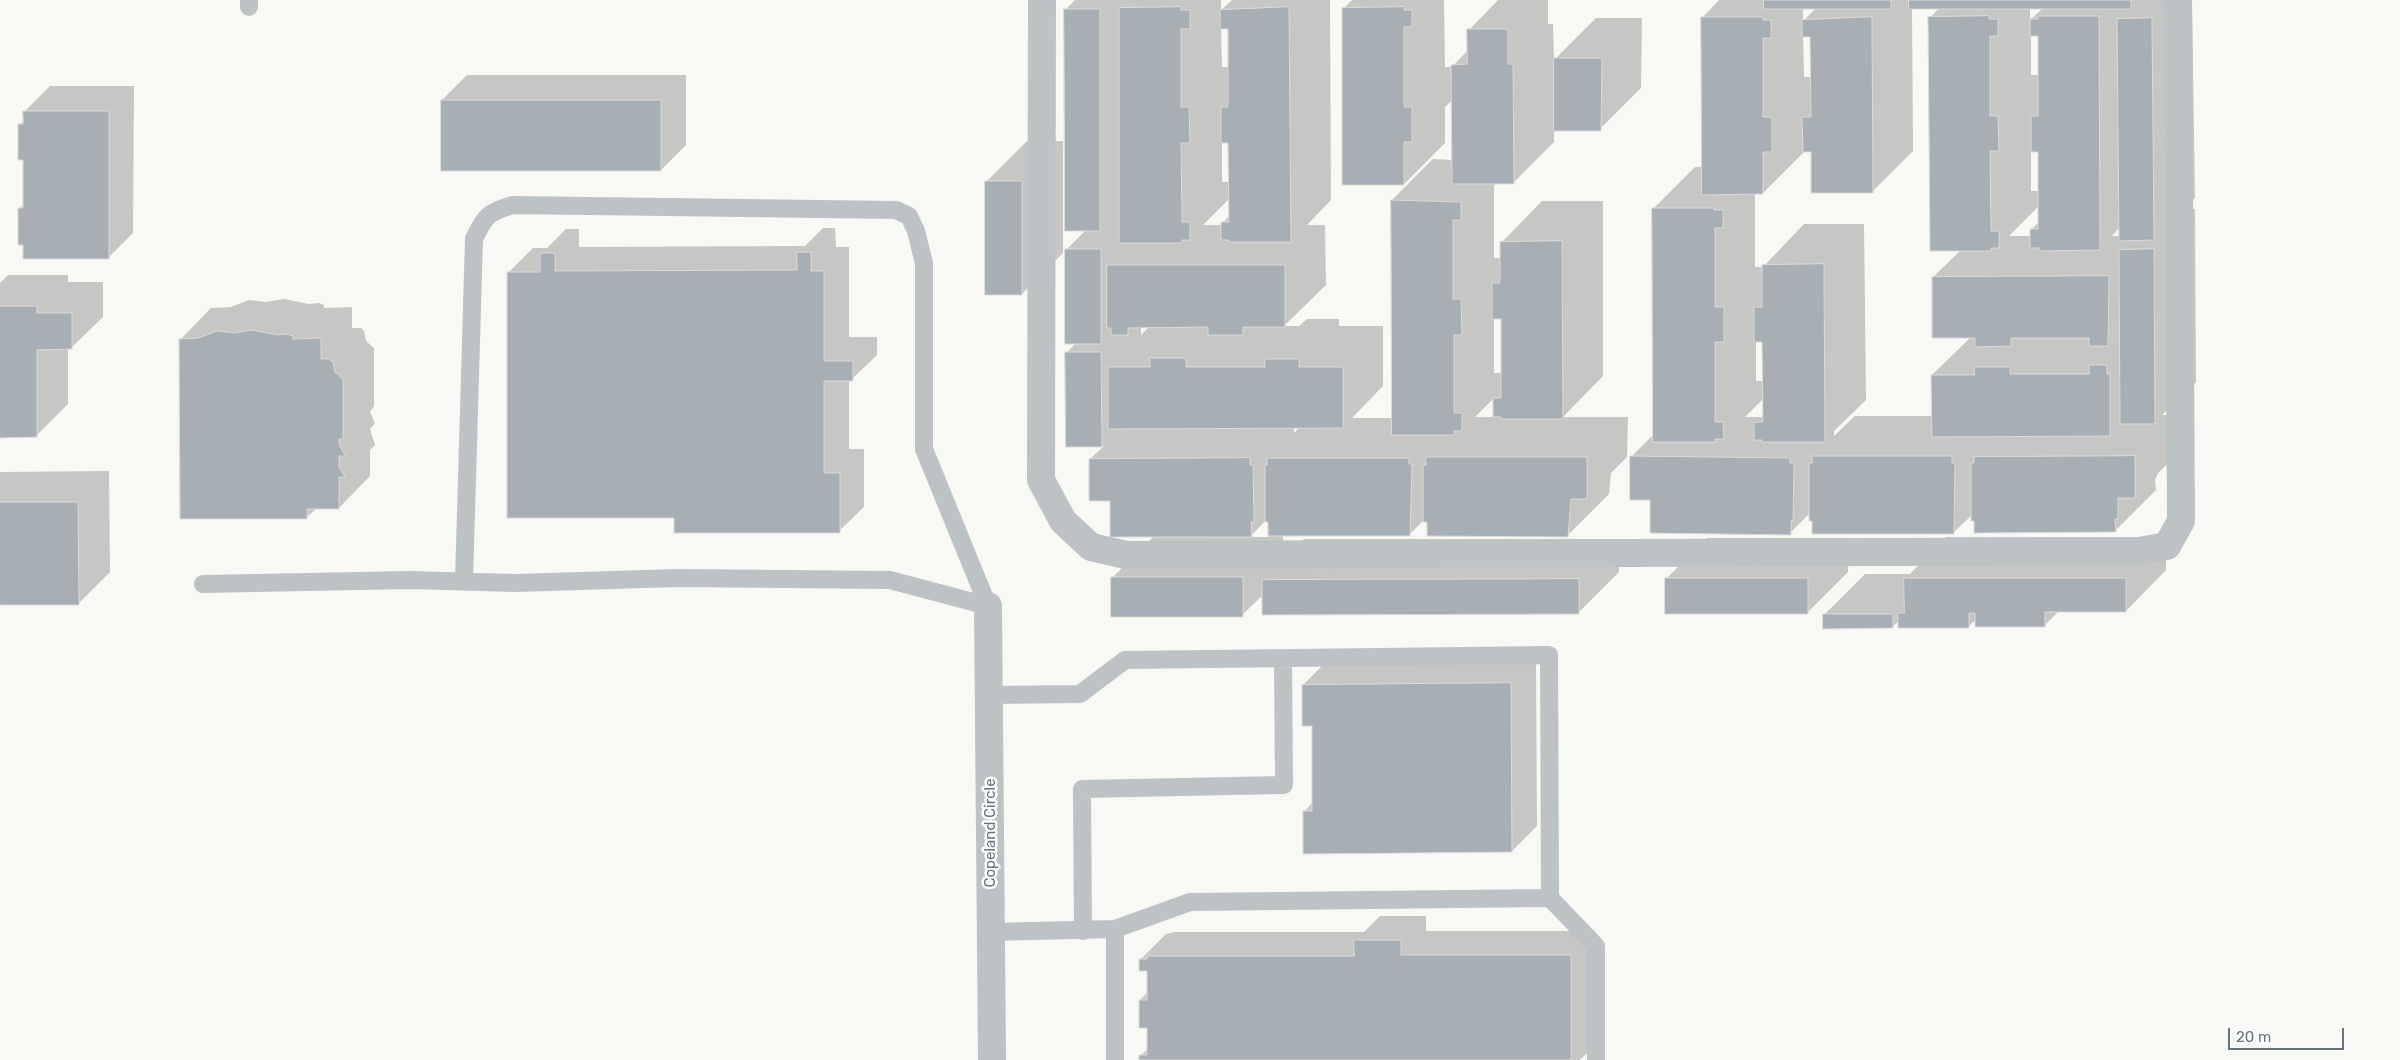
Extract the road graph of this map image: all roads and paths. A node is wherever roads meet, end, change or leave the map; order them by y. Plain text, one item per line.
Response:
1 (1042, 0) edge
2 (2178, 0) edge
3 (464, 581) junction
4 (203, 584) dead end
5 (988, 606) junction
6 (1283, 658) junction
7 (990, 695) junction
8 (1550, 898) junction
9 (1115, 929) junction
10 (1083, 931) junction
11 (991, 932) junction
12 (992, 1060) edge
13 (1115, 1060) edge
14 (1596, 1060) edge

1 - 2 street
3 - 4 lane
3 - 5 lane
3 - 5 lane
5 - 7 street, Copeland Circle
6 - 7 lane
6 - 8 lane
6 - 10 lane
7 - 11 street, Copeland Circle
8 - 9 lane
8 - 14 lane
9 - 10 lane
9 - 13 lane
10 - 11 lane
11 - 12 street, Copeland Circle

